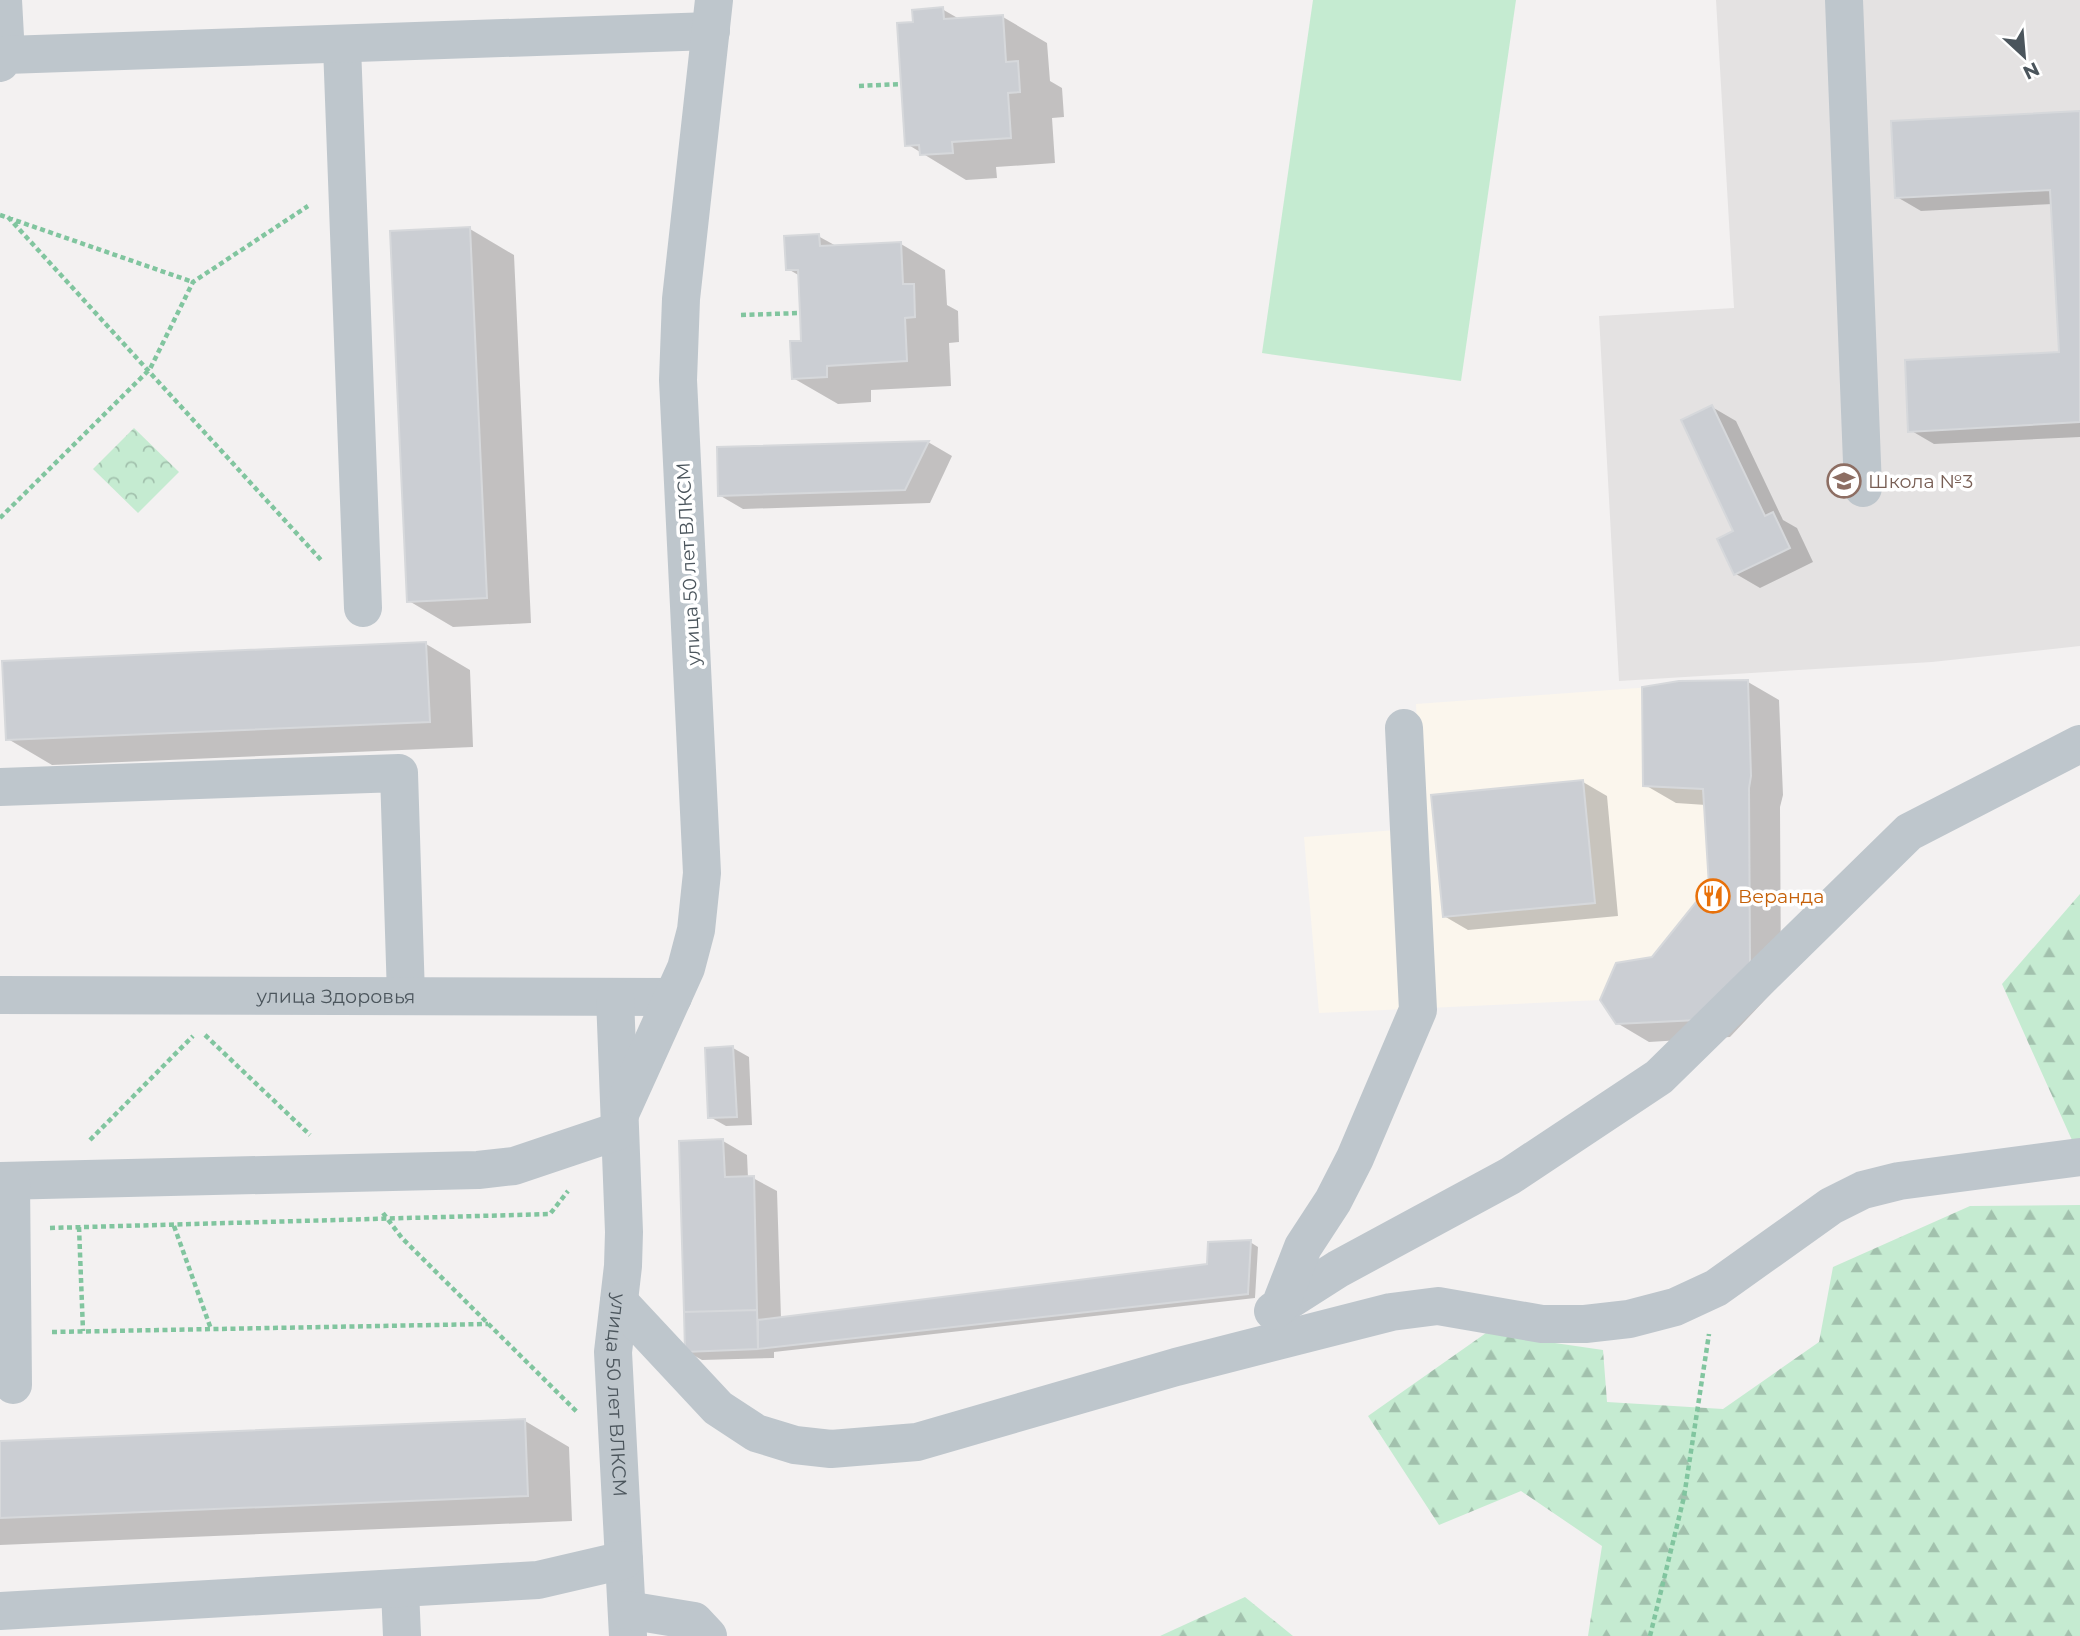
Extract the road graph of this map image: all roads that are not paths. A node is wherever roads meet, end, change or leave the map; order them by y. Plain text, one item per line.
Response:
1 (4, 0) edge
2 (1844, 0) edge
3 (713, 15) edge
4 (342, 46) junction
5 (3, 59) edge
6 (1863, 488) dead end
7 (363, 608) road end
8 (1404, 728) dead end
9 (2080, 744) edge
10 (0, 787) edge
11 (0, 995) edge
12 (406, 996) junction
13 (615, 997) junction
14 (673, 998) junction
15 (619, 1123) junction
16 (2080, 1157) edge
17 (5, 1181) edge
18 (619, 1302) junction
19 (1280, 1306) junction
20 (1195, 1362) junction
21 (13, 1385) dead end
22 (624, 1560) junction
23 (400, 1590) junction
24 (0, 1611) edge
25 (628, 1623) edge
26 (402, 1636) edge
27 (708, 1636) edge

1 - 5 street
2 - 6 street
3 - 4 street
3 - 14 street, улица 50 лет ВЛКСМ
4 - 5 street
4 - 7 street
8 - 19 street
9 - 19 street
10 - 12 street
11 - 12 street, улица Здоровья
12 - 13 street, улица Здоровья
13 - 14 street, улица Здоровья
13 - 15 street, улица 50 лет ВЛКСМ
14 - 15 street, улица 50 лет ВЛКСМ
15 - 17 street
15 - 18 street, улица 50 лет ВЛКСМ
16 - 20 street
17 - 21 street
18 - 20 street
18 - 22 street, улица 50 лет ВЛКСМ
19 - 20 street
22 - 23 street
22 - 25 street, улица 50 лет ВЛКСМ
23 - 24 street
23 - 26 street
25 - 27 street

